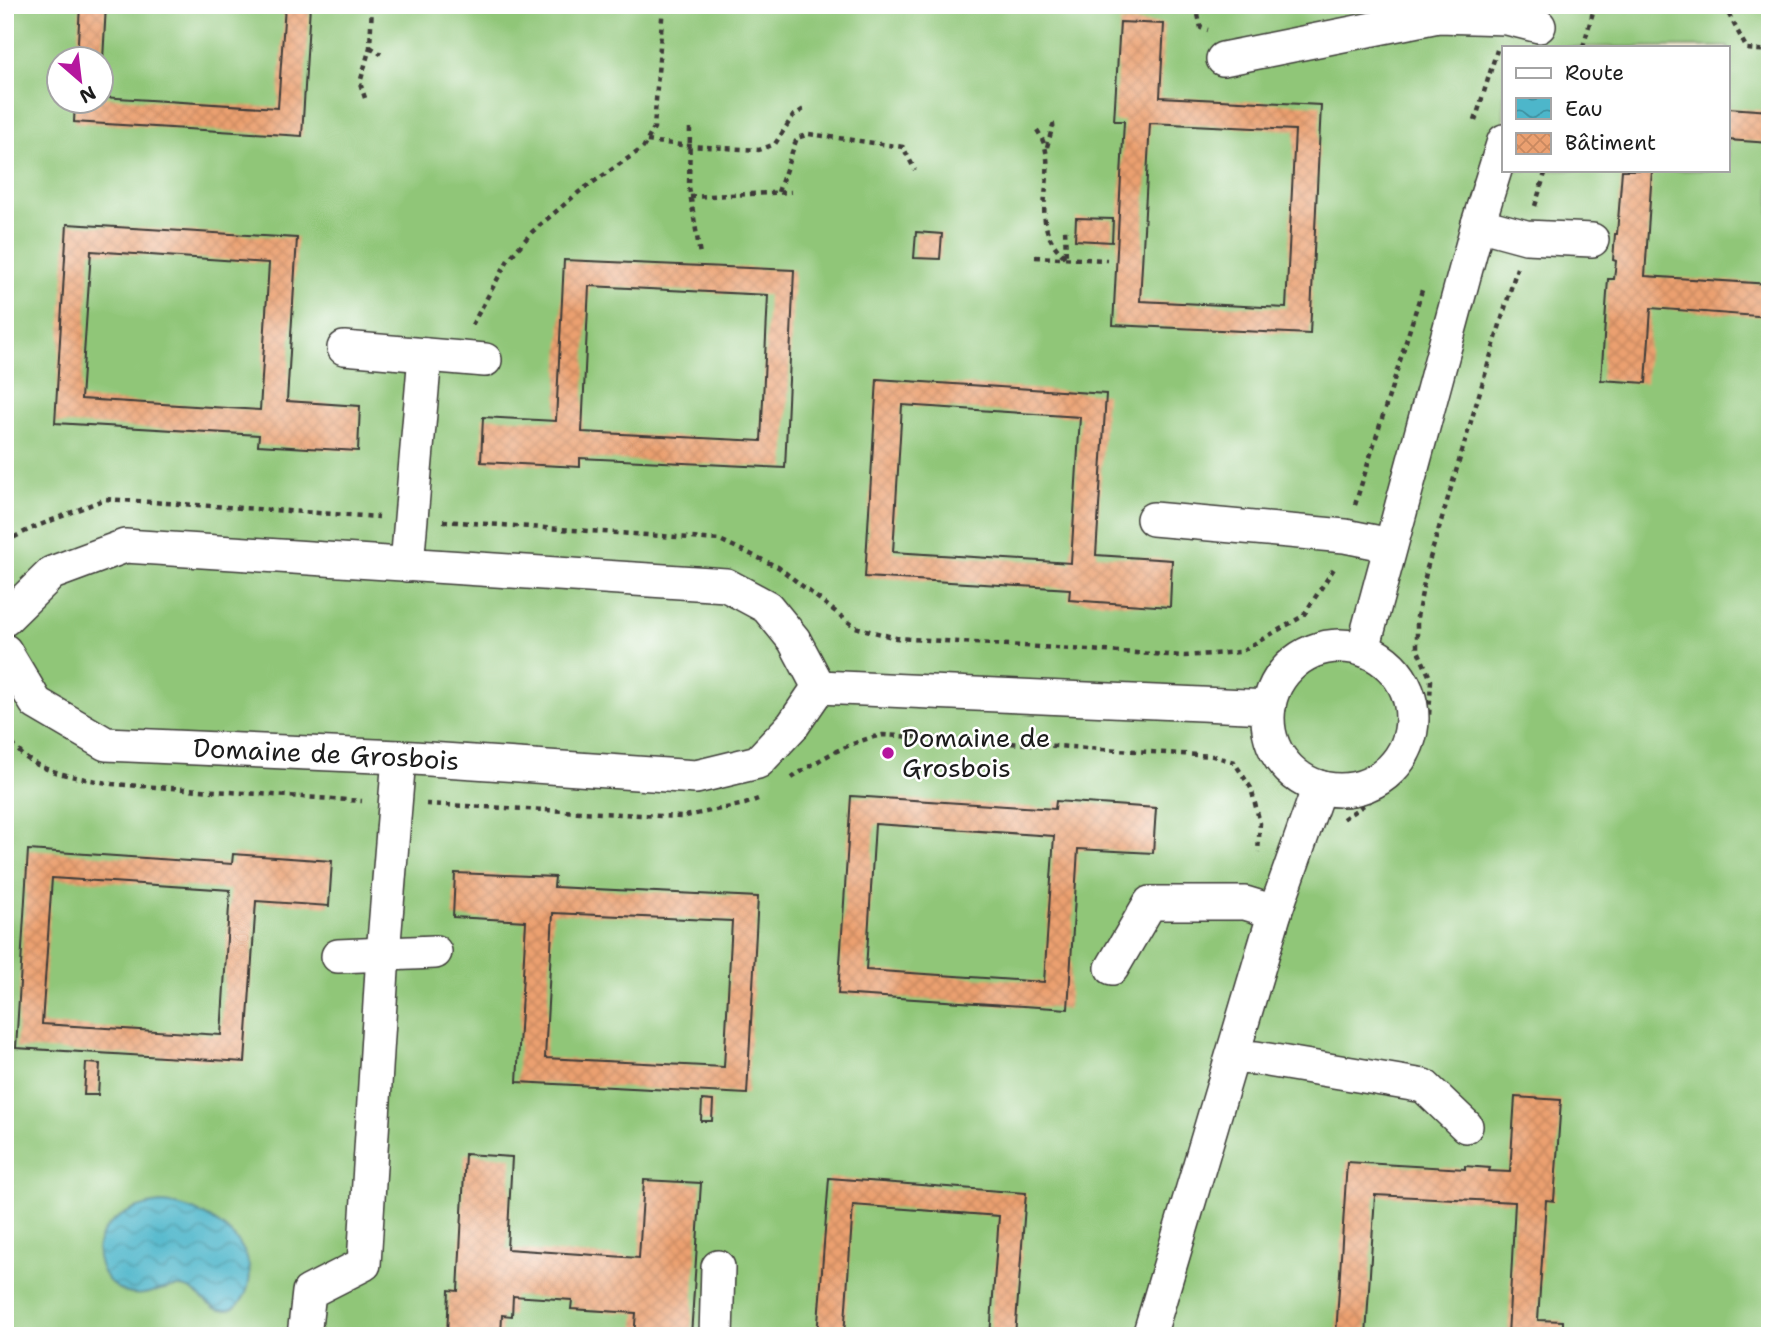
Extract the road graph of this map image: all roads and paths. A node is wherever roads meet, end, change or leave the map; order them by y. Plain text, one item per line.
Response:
1 (372, 5) edge
2 (663, 5) edge
3 (1595, 5) edge
4 (1724, 5) edge
5 (1436, 11) edge
6 (1507, 18) junction
7 (1539, 26) edge
8 (1583, 46) edge
9 (370, 47) junction
10 (1770, 51) edge
11 (381, 54) dead end
12 (1223, 59) dead end
13 (365, 98) dead end
14 (807, 107) dead end
15 (1059, 124) dead end
16 (1474, 124) dead end
17 (690, 128) dead end
18 (1037, 130) dead end
19 (647, 141) junction
20 (690, 146) junction
21 (1502, 147) edge
22 (1046, 148) junction
23 (915, 170) dead end
24 (1545, 172) edge
25 (778, 192) junction
26 (791, 192) dead end
27 (690, 197) junction
28 (1478, 224) junction
29 (1065, 226) dead end
30 (1526, 237) junction
31 (1592, 240) dead end
32 (700, 255) dead end
33 (1035, 257) dead end
34 (1066, 258) junction
35 (1107, 260) dead end
36 (1424, 283) dead end
37 (344, 348) dead end
38 (455, 357) junction
39 (411, 519) junction
40 (1153, 519) dead end
41 (1345, 536) junction
42 (5, 542) edge
43 (1390, 545) junction
44 (407, 565) junction
45 (5, 619) edge
46 (1363, 649) junction
47 (5, 651) edge
48 (819, 687) junction
49 (1269, 707) junction
50 (5, 736) edge
51 (398, 757) junction
52 (788, 782) dead end
53 (1319, 787) junction
54 (762, 797) dead end
55 (395, 803) junction
56 (1335, 825) dead end
57 (1258, 853) dead end
58 (1275, 912) junction
59 (435, 952) dead end
60 (383, 954) junction
61 (338, 956) dead end
62 (1112, 968) dead end
63 (1234, 1056) junction
64 (1466, 1126) dead end
65 (718, 1267) dead end
66 (304, 1336) edge
67 (716, 1336) edge
68 (1149, 1336) edge

1 - 9 path
2 - 19 path
3 - 8 path
4 - 10 path
5 - 6 lane
5 - 12 lane
6 - 7 lane
6 - 16 path
9 - 11 path
9 - 13 path
14 - 20 path
15 - 22 path
17 - 20 path
18 - 22 path
19 - 20 path
19 - 38 path
20 - 27 path
21 - 28 lane
22 - 34 path
23 - 25 path
24 - 30 path
25 - 26 path
25 - 27 path
27 - 32 path
28 - 30 lane
28 - 43 lane
29 - 34 path
30 - 31 lane
30 - 56 path
33 - 34 path
34 - 35 path
36 - 41 path
37 - 38 lane
38 - 39 lane
39 - 41 path
39 - 42 path
39 - 44 lane
40 - 41 lane
41 - 43 lane
43 - 46 lane
44 - 45 lane
44 - 48 lane
46 - 49 lane
46 - 53 lane
47 - 51 lane, Domaine de Grosbois
48 - 49 lane
48 - 51 lane, Domaine de Grosbois
49 - 53 lane
50 - 55 path
51 - 55 lane
52 - 57 path
53 - 58 lane
54 - 55 path
55 - 60 lane
58 - 62 lane
58 - 63 lane
59 - 60 lane
60 - 61 lane
60 - 66 lane
63 - 64 lane
63 - 68 lane
65 - 67 lane

